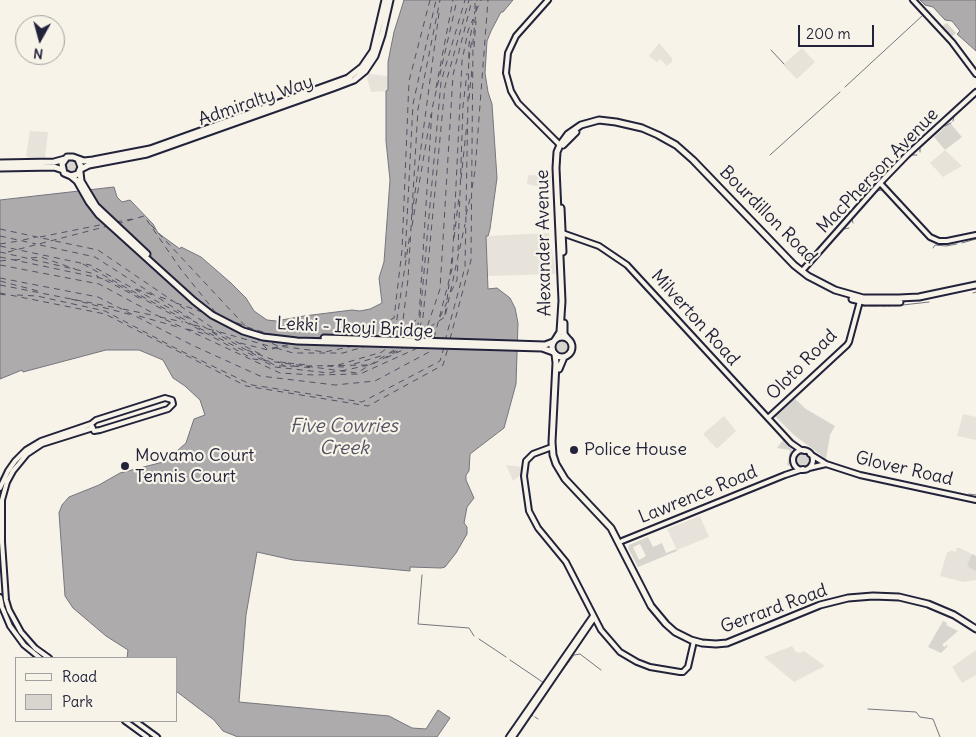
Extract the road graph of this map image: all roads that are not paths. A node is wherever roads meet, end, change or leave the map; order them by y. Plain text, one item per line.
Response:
1 (385, 0) edge
2 (390, 0) edge
3 (548, 0) edge
4 (913, 0) edge
5 (976, 74) edge
6 (976, 92) edge
7 (561, 145) junction
8 (65, 159) junction
9 (78, 159) junction
10 (0, 162) edge
11 (0, 168) edge
12 (63, 170) junction
13 (80, 170) junction
14 (71, 176) junction
15 (80, 182) junction
16 (880, 183) junction
17 (559, 200) junction
18 (562, 233) junction
19 (976, 235) edge
20 (802, 271) junction
21 (976, 286) edge
22 (955, 291) junction
23 (860, 301) junction
24 (568, 339) junction
25 (554, 341) junction
26 (542, 347) junction
27 (554, 353) junction
28 (564, 357) junction
29 (768, 418) junction
30 (92, 426) junction
31 (791, 443) junction
32 (552, 447) junction
33 (805, 451) junction
34 (810, 454) junction
35 (794, 456) junction
36 (793, 462) junction
37 (826, 464) junction
38 (809, 468) junction
39 (803, 469) junction
40 (784, 475) junction
41 (0, 488) edge
42 (976, 500) edge
43 (622, 541) junction
44 (1, 556) edge
45 (0, 597) edge
46 (594, 617) junction
47 (976, 625) edge
48 (976, 629) edge
49 (694, 640) junction
50 (39, 657) edge
51 (48, 657) edge
52 (126, 722) edge
53 (136, 722) edge
54 (147, 737) edge
55 (157, 737) edge
56 (511, 737) edge

1 - 9 main road, Admiralty Way
2 - 13 main road, Admiralty Way
3 - 7 street
4 - 5 street
6 - 16 street, MacPherson Avenue
7 - 17 main road, Alexander Avenue
7 - 20 main road, Bourdillon Road
7 - 23 main road, Bourdillon Road
8 - 9 main road
8 - 10 main road
8 - 12 main road
9 - 13 main road
11 - 12 main road
12 - 14 main road
13 - 14 main road
13 - 15 main road
14 - 15 main road
15 - 26 main road, Lekki - Ikoyi Bridge
16 - 19 street
16 - 20 street, MacPherson Avenue
17 - 18 main road, Alexander Avenue
17 - 25 main road, Alexander Avenue
18 - 24 main road, Alexander Avenue
18 - 29 street, Milverton Road
20 - 22 main road, Bourdillon Road
21 - 22 main road, Bourdillon Road
22 - 23 main road, Bourdillon Road
23 - 29 street, Oloto Road
24 - 25 main road
24 - 28 main road
25 - 26 main road
25 - 27 main road
26 - 27 main road
27 - 28 main road
27 - 32 main road
28 - 43 main road
29 - 31 street, Milverton Road
30 - 30 street
30 - 41 street
30 - 44 street
31 - 33 street, Milverton Road
31 - 35 street, Milverton Road
32 - 46 street
32 - 49 main road
33 - 34 street
33 - 35 street
34 - 37 street, Glover Road
34 - 38 street
35 - 36 street
36 - 39 street
36 - 40 street, Lawrence Road
37 - 38 street
37 - 42 street, Glover Road
38 - 39 street
39 - 40 street, Lawrence Road
40 - 43 street, Lawrence Road
43 - 49 main road
44 - 51 street
45 - 50 street
46 - 49 street
46 - 56 street
47 - 49 main road
48 - 49 main road, Gerrard Road
52 - 54 street
53 - 55 street

